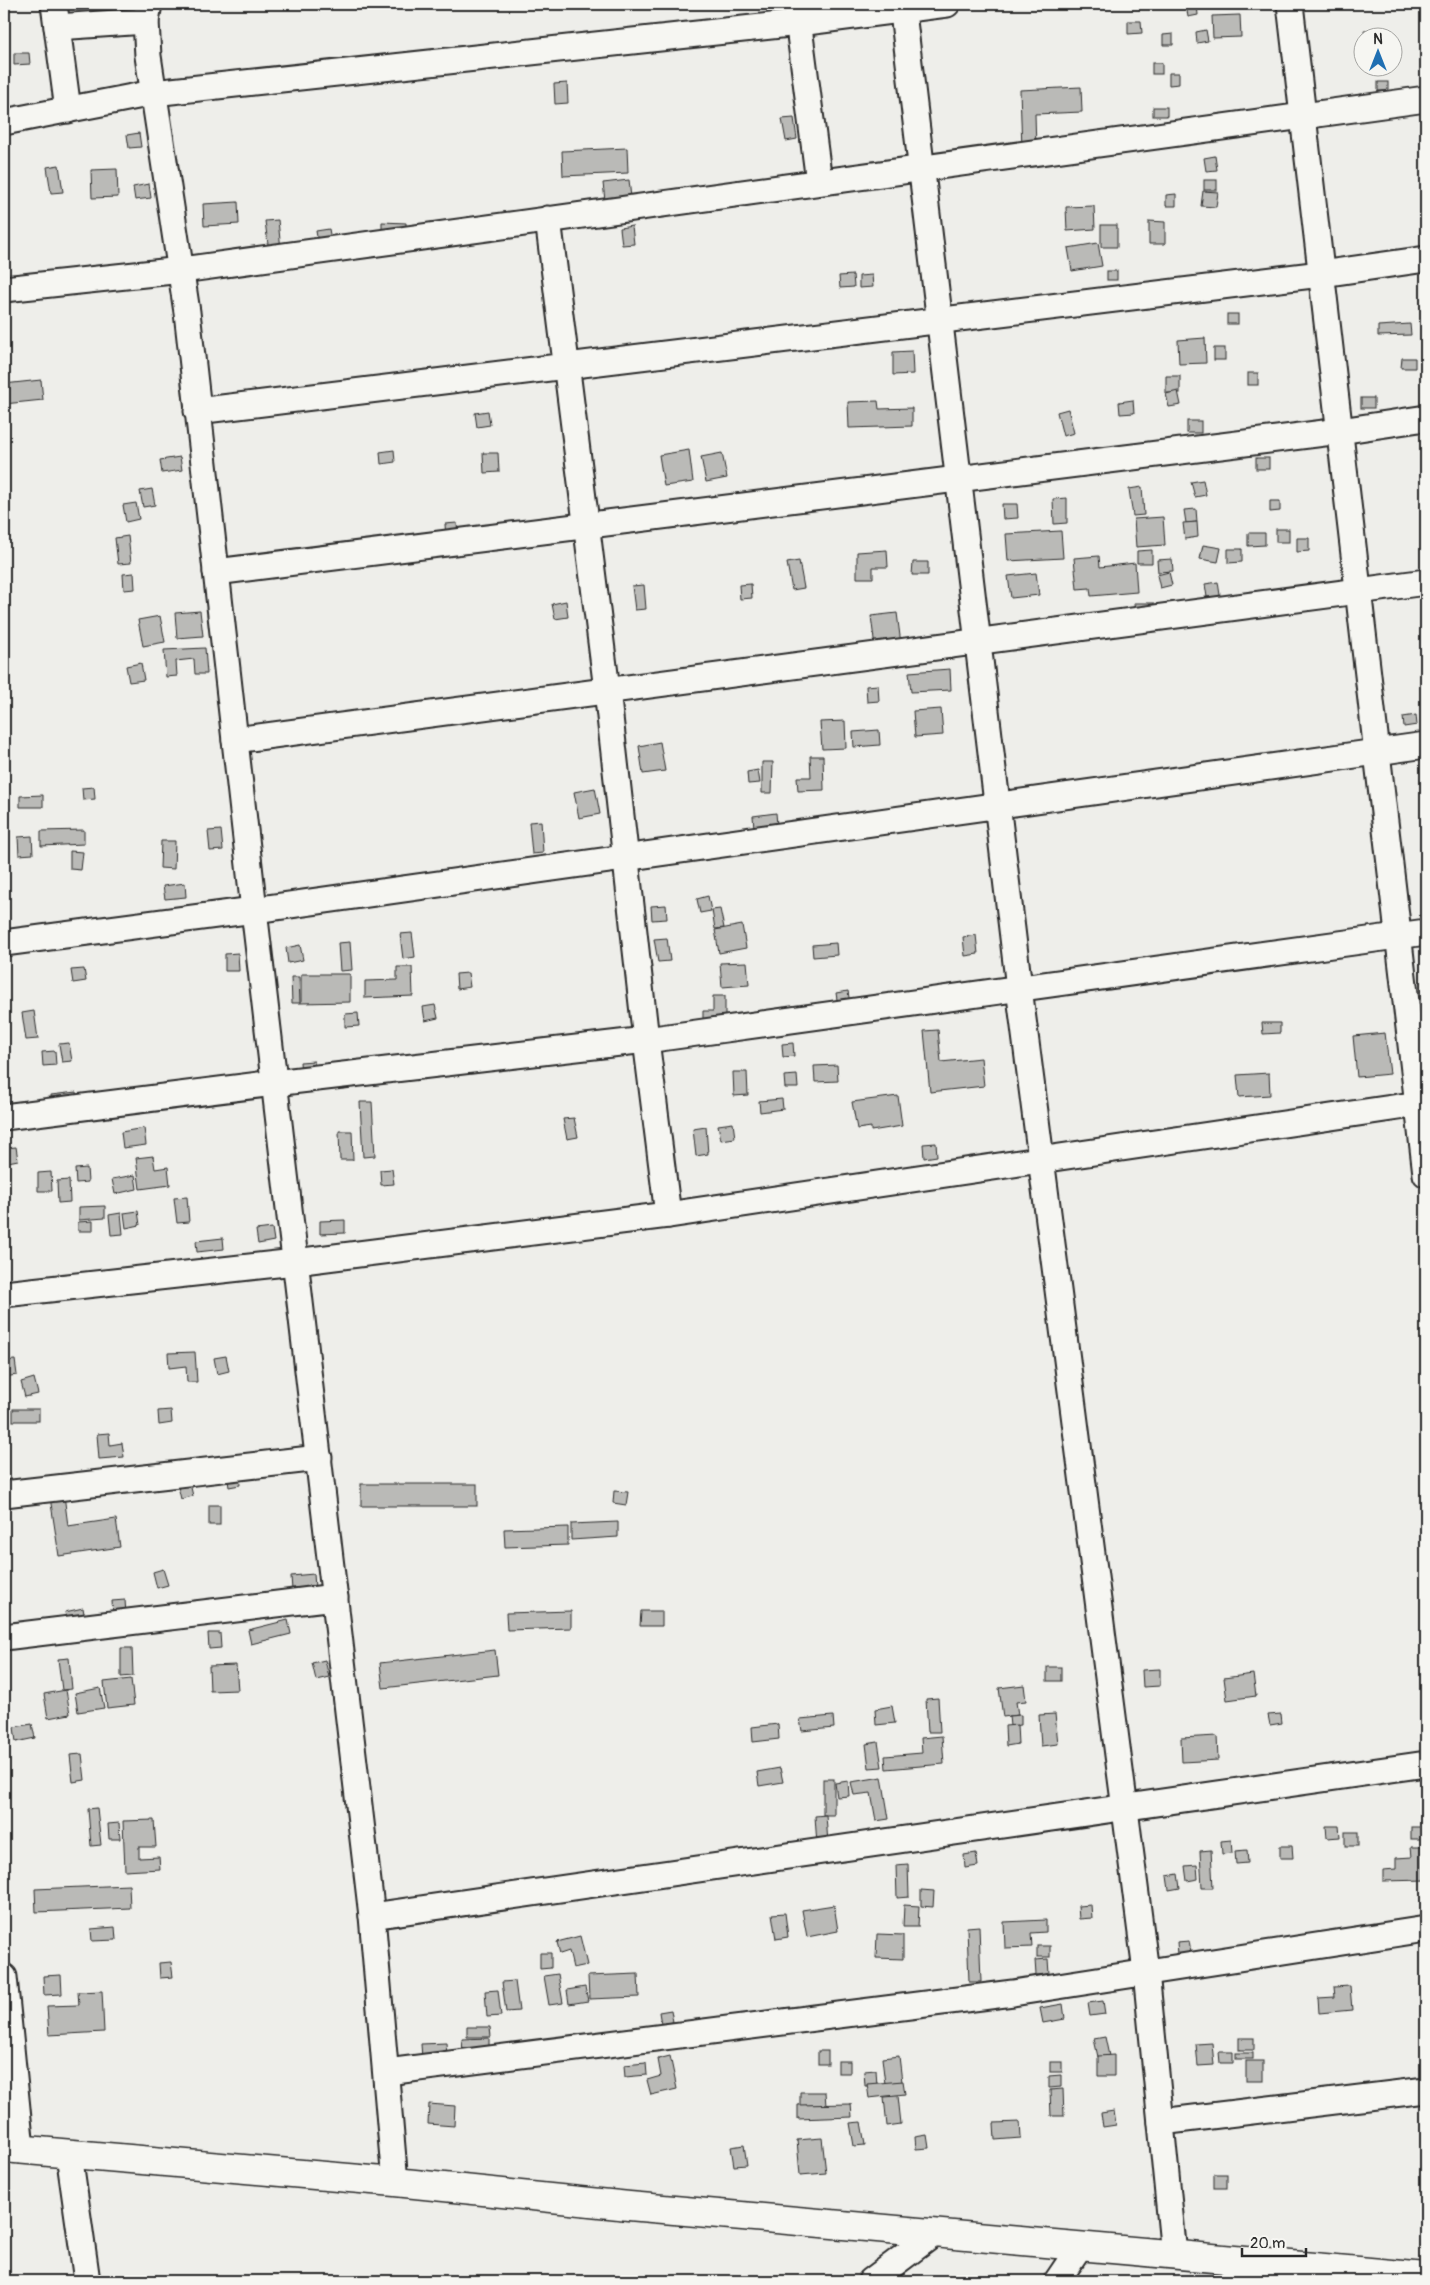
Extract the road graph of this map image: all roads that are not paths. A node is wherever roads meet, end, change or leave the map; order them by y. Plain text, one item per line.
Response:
1 (947, 4) edge
2 (1290, 4) edge
3 (902, 7) edge
4 (148, 12) edge
5 (798, 14) edge
6 (56, 15) edge
7 (154, 93) junction
8 (1426, 99) edge
9 (68, 110) junction
10 (1302, 114) junction
11 (4, 122) edge
12 (922, 168) junction
13 (819, 182) junction
14 (548, 219) junction
15 (1426, 259) edge
16 (182, 270) junction
17 (1321, 274) junction
18 (4, 289) edge
19 (939, 320) junction
20 (566, 366) junction
21 (197, 410) junction
22 (1426, 418) edge
23 (1340, 431) junction
24 (957, 479) junction
25 (586, 526) junction
26 (216, 572) junction
27 (1426, 582) edge
28 (1358, 591) junction
29 (979, 642) junction
30 (607, 690) junction
31 (235, 740) junction
32 (1426, 745) edge
33 (1377, 751) junction
34 (998, 805) junction
35 (626, 858) junction
36 (254, 910) junction
37 (1426, 932) edge
38 (1398, 936) junction
39 (4, 943) edge
40 (1019, 988) junction
41 (646, 1040) junction
42 (274, 1083) junction
43 (1422, 1104) edge
44 (4, 1117) edge
45 (1041, 1160) junction
46 (1426, 1174) edge
47 (668, 1215) junction
48 (295, 1262) junction
49 (4, 1294) edge
50 (318, 1458) junction
51 (4, 1494) edge
52 (335, 1597) junction
53 (4, 1637) edge
54 (1426, 1764) edge
55 (1125, 1807) junction
56 (372, 1916) junction
57 (1426, 1928) edge
58 (1146, 1972) junction
59 (4, 1977) edge
60 (387, 2072) junction
61 (1426, 2090) edge
62 (1161, 2122) junction
63 (12, 2149) edge
64 (69, 2154) junction
65 (395, 2182) junction
66 (935, 2234) junction
67 (1080, 2246) junction
68 (1174, 2255) junction
69 (1426, 2277) edge
70 (88, 2281) edge
71 (871, 2281) edge
72 (1057, 2281) edge

1 - 3 street
2 - 10 street
3 - 5 street
3 - 12 street
4 - 6 street
4 - 7 street
5 - 7 street
5 - 13 street
6 - 9 street
7 - 9 street
7 - 16 street
8 - 10 street
9 - 11 street
10 - 12 street
10 - 17 street
12 - 13 street
12 - 19 street
13 - 14 street
14 - 16 street
14 - 20 street
15 - 17 street
16 - 18 street
16 - 21 street
17 - 19 street
17 - 23 street
19 - 20 street
19 - 24 street
20 - 21 street
20 - 25 street
21 - 26 street
22 - 23 street
23 - 24 street
23 - 28 street
24 - 25 street
24 - 29 street
25 - 26 street
25 - 30 street
26 - 31 street
27 - 28 street
28 - 29 street
28 - 33 street
29 - 30 street
29 - 34 street
30 - 31 street
30 - 35 street
31 - 36 street
32 - 33 street
33 - 34 street
33 - 38 street
34 - 35 street
34 - 40 street
35 - 36 street
35 - 41 street
36 - 39 street
36 - 42 street
37 - 38 street
38 - 40 street
38 - 43 street
40 - 41 street
40 - 45 street
41 - 42 street
41 - 47 street
42 - 44 street
42 - 48 street
43 - 45 street
43 - 46 street
45 - 47 street
45 - 55 street
47 - 48 street
48 - 49 street
48 - 50 street
50 - 51 street
50 - 52 street
52 - 53 street
52 - 56 street
54 - 55 street
55 - 56 street
55 - 58 street
56 - 60 street
57 - 58 street
58 - 60 street
58 - 62 street
59 - 63 street
60 - 65 street
61 - 62 street
62 - 68 street
63 - 64 main road
64 - 65 main road
64 - 70 street
65 - 66 main road
66 - 67 main road
66 - 71 street
67 - 68 main road
67 - 72 street
68 - 69 main road

